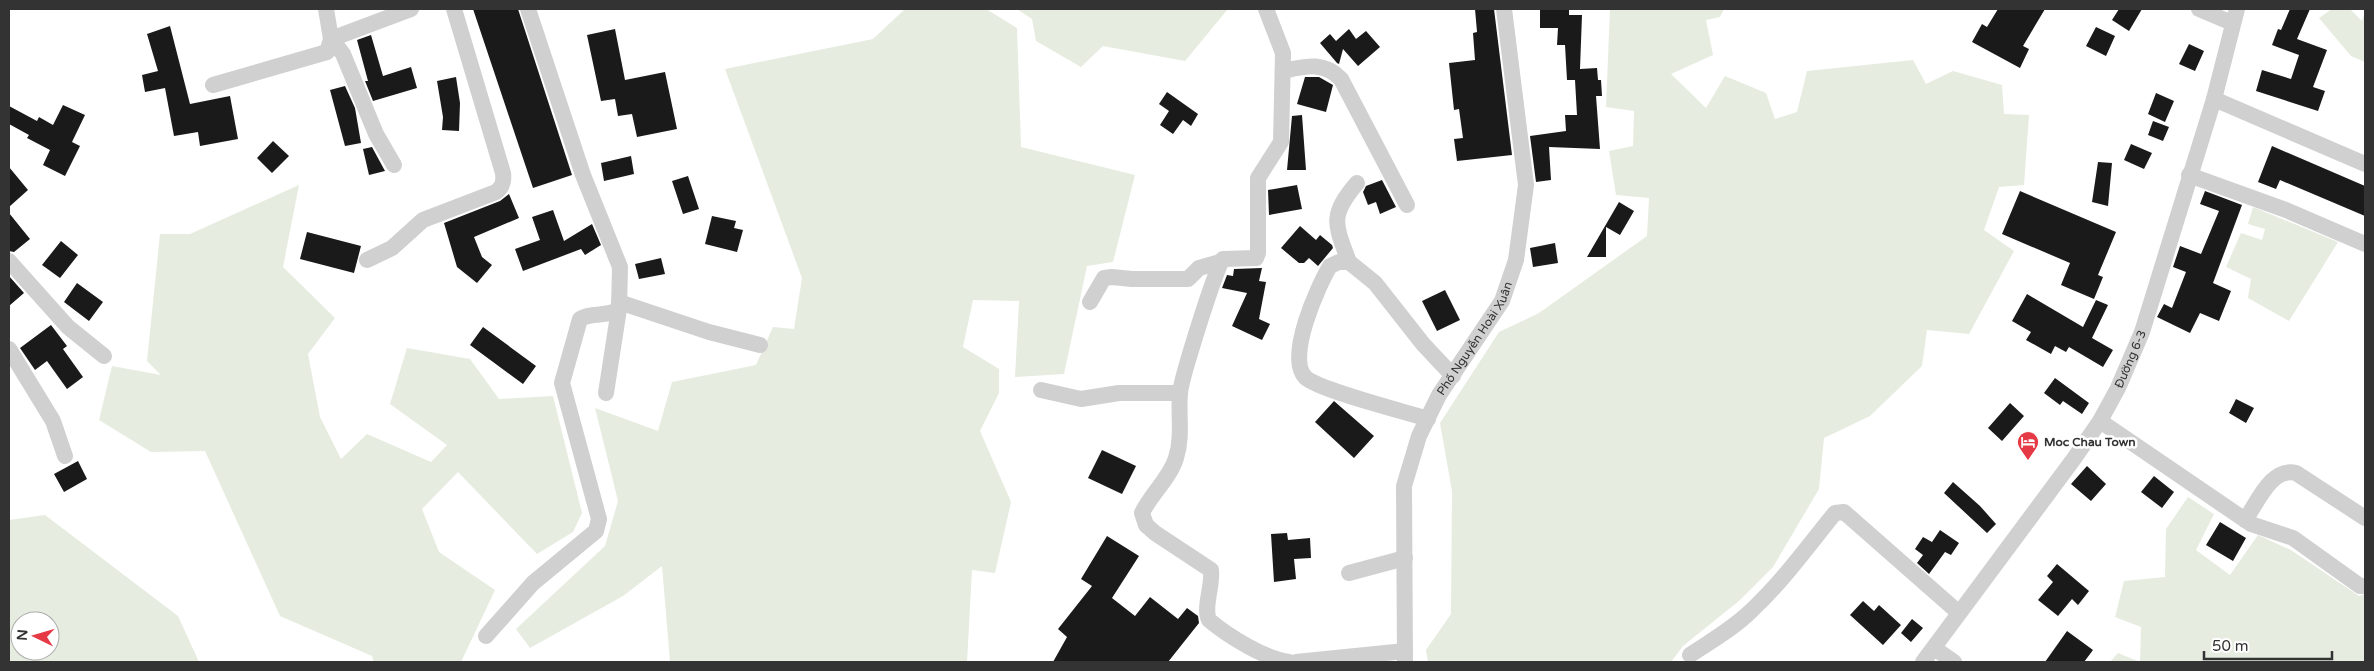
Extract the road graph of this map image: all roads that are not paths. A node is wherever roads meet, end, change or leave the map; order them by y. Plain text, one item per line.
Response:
1 (326, 9) edge
2 (411, 9) edge
3 (454, 9) edge
4 (528, 9) edge
5 (1266, 9) edge
6 (1504, 9) edge
7 (2199, 9) edge
8 (2234, 16) edge
9 (331, 40) junction
10 (1283, 71) junction
11 (213, 85) dead end
12 (2214, 98) junction
13 (394, 164) dead end
14 (2365, 164) edge
15 (2189, 174) junction
16 (1357, 183) dead end
17 (1407, 205) dead end
18 (2365, 244) edge
19 (367, 260) dead end
20 (9, 261) edge
21 (1220, 262) junction
22 (1348, 262) junction
23 (1090, 302) dead end
24 (619, 309) junction
25 (760, 345) dead end
26 (9, 349) edge
27 (104, 356) dead end
28 (1453, 376) junction
29 (1041, 390) dead end
30 (606, 393) dead end
31 (1180, 393) junction
32 (1428, 419) junction
33 (2100, 421) junction
34 (65, 456) dead end
35 (2365, 518) edge
36 (2245, 520) junction
37 (1405, 558) junction
38 (1349, 573) dead end
39 (2365, 586) edge
40 (1959, 613) junction
41 (486, 636) dead end
42 (1934, 648) junction
43 (1690, 655) dead end
44 (1405, 657) edge
45 (1289, 662) edge
46 (1296, 662) edge
47 (1923, 662) edge
48 (1954, 662) edge

1 - 9 street
2 - 9 street
3 - 19 street
4 - 24 street
5 - 10 street
6 - 28 street, Phố Nguyễn Hoài Xuân
7 - 8 street
8 - 12 street, Đường 6-3
9 - 11 street
9 - 13 street
10 - 17 street
10 - 21 street
12 - 14 street
12 - 15 street, Đường 6-3
15 - 18 street
15 - 33 street, Đường 6-3
16 - 22 street
20 - 27 street
21 - 23 street
21 - 31 street
22 - 28 street
22 - 32 street
24 - 25 street
24 - 30 street
24 - 41 street
26 - 34 street
28 - 32 street, Phố Nguyễn Hoài Xuân
29 - 31 street
31 - 45 street
32 - 37 street, Phố Nguyễn Hoài Xuân
33 - 36 street
33 - 40 street, Đường 6-3
35 - 36 street
36 - 39 street
37 - 38 street
37 - 44 street, Phố Nguyễn Hoài Xuân
40 - 42 street, Đường 6-3
40 - 43 street
42 - 47 street, Đường 6-3
42 - 48 street
44 - 46 street

